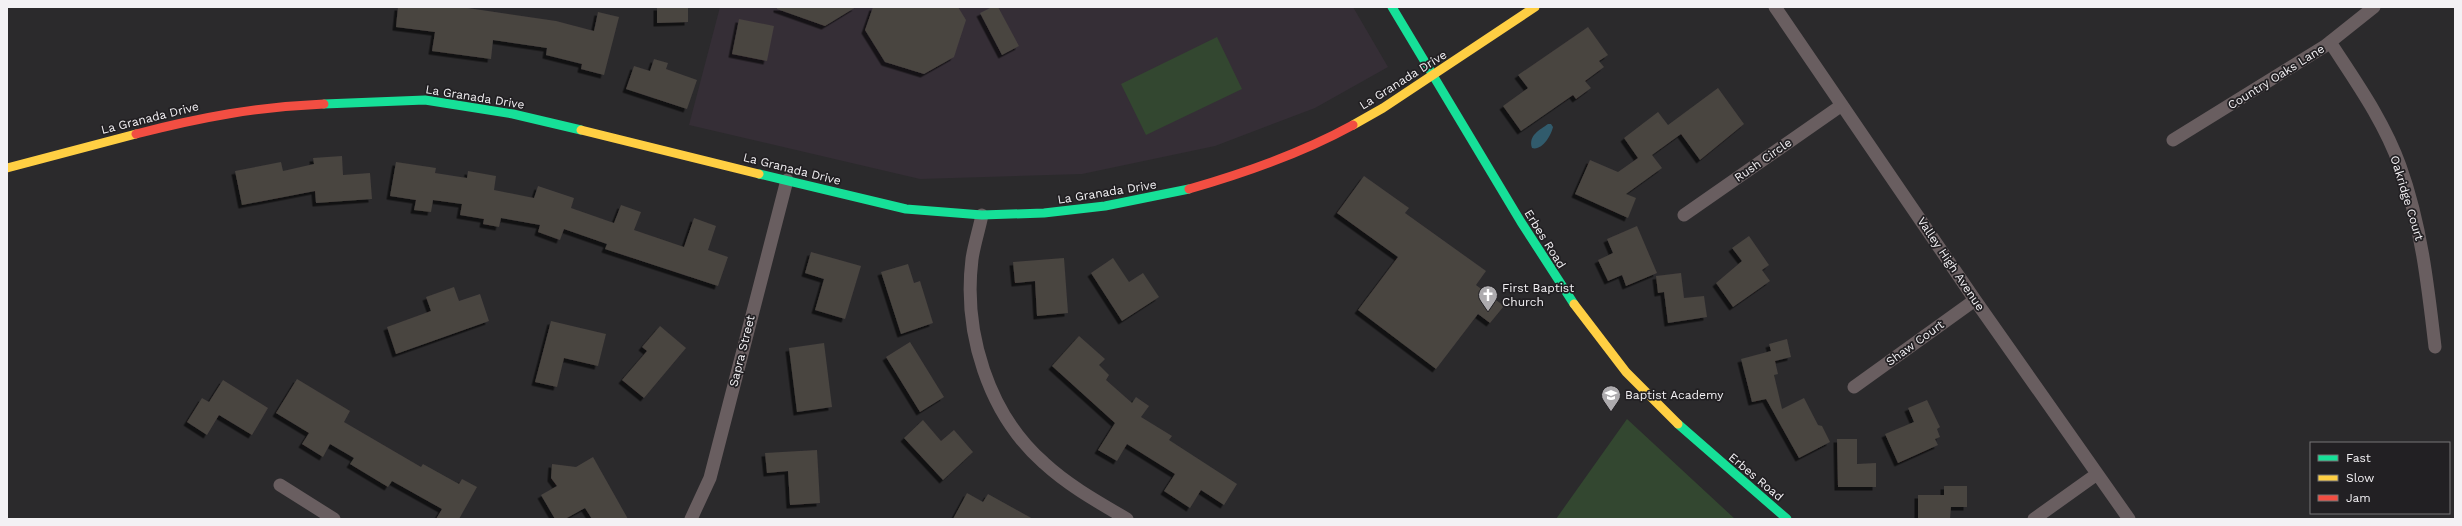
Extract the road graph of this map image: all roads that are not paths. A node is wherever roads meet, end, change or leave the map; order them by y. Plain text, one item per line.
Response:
1 (1392, 7) edge
2 (1535, 7) edge
3 (1775, 7) edge
4 (2374, 7) edge
5 (2330, 42) junction
6 (1434, 76) junction
7 (1842, 105) junction
8 (2173, 140) dead end
9 (7, 168) edge
10 (787, 180) junction
11 (982, 215) junction
12 (1684, 215) dead end
13 (1975, 300) junction
14 (2435, 347) dead end
15 (1854, 386) dead end
16 (2097, 474) junction
17 (280, 484) dead end
18 (334, 519) edge
19 (691, 519) edge
20 (1127, 519) edge
21 (1787, 519) edge
22 (2034, 519) edge
23 (2129, 519) edge

1 - 6 street, Erbes Road
2 - 6 street, La Granada Drive
3 - 7 street, Valley High Avenue
4 - 5 street, Country Oaks Lane
5 - 8 street, Country Oaks Lane
5 - 14 street, Oakridge Court
6 - 11 street, La Granada Drive
6 - 21 street, Erbes Road
7 - 12 street, Rush Circle
7 - 13 street, Valley High Avenue
9 - 10 street, La Granada Drive
10 - 11 street, La Granada Drive
10 - 19 street, Sapra Street
11 - 20 street
13 - 15 street, Shaw Court
13 - 16 street, Valley High Avenue
16 - 22 street
16 - 23 street, Valley High Avenue
17 - 18 street

